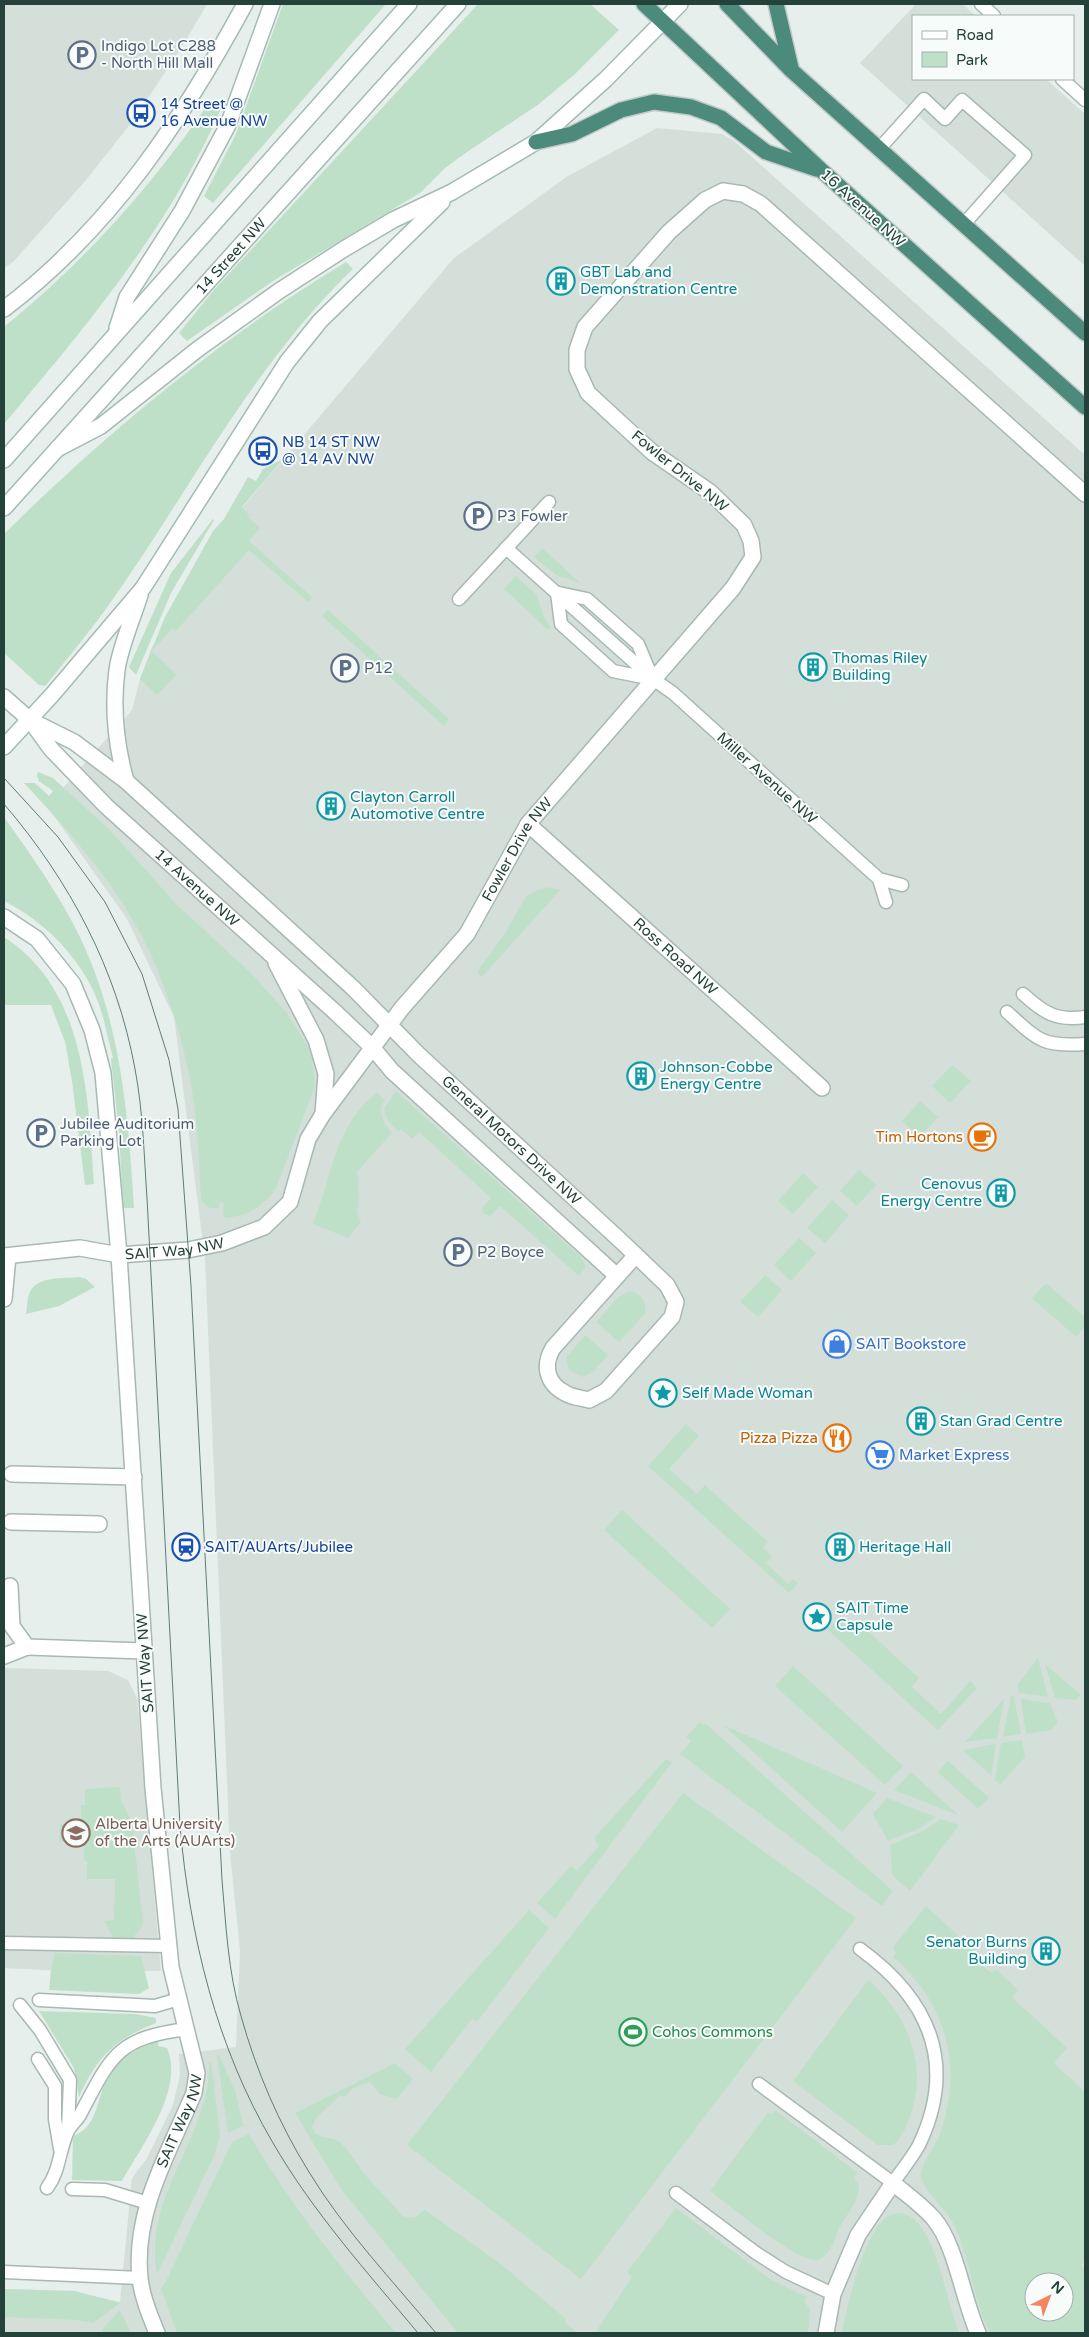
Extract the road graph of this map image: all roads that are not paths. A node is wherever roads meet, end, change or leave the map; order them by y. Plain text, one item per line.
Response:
1 (245, 4) edge
2 (272, 4) edge
3 (409, 4) edge
4 (458, 4) edge
5 (644, 4) edge
6 (680, 4) edge
7 (727, 4) edge
8 (776, 4) edge
9 (981, 4) edge
10 (993, 15) edge
11 (663, 21) junction
12 (791, 70) junction
13 (1063, 80) edge
14 (1085, 100) edge
15 (536, 142) junction
16 (879, 149) junction
17 (820, 170) junction
18 (452, 192) junction
19 (964, 224) junction
20 (4, 309) edge
21 (116, 332) junction
22 (1085, 333) edge
23 (1085, 407) edge
24 (57, 449) junction
25 (4, 460) edge
26 (1085, 494) edge
27 (549, 502) dead end
28 (4, 508) edge
29 (506, 548) junction
30 (143, 588) junction
31 (557, 593) junction
32 (459, 599) dead end
33 (653, 679) junction
34 (4, 697) edge
35 (30, 720) junction
36 (4, 747) edge
37 (126, 781) junction
38 (528, 824) junction
39 (879, 879) junction
40 (902, 885) dead end
41 (886, 902) dead end
42 (4, 917) edge
43 (272, 955) junction
44 (1023, 994) dead end
45 (1007, 1012) dead end
46 (1085, 1017) edge
47 (390, 1024) junction
48 (1085, 1044) edge
49 (372, 1047) junction
50 (822, 1088) dead end
51 (323, 1114) junction
52 (120, 1255) junction
53 (636, 1255) junction
54 (6, 1256) edge
55 (617, 1276) junction
56 (4, 1299) edge
57 (12, 1474) dead end
58 (134, 1477) junction
59 (11, 1522) dead end
60 (99, 1524) dead end
61 (10, 1586) dead end
62 (27, 1647) junction
63 (144, 1651) junction
64 (4, 1656) edge
65 (4, 1943) edge
66 (169, 1946) junction
67 (860, 1949) dead end
68 (179, 1999) junction
69 (39, 2000) dead end
70 (20, 2005) dead end
71 (187, 2029) junction
72 (38, 2059) dead end
73 (759, 2084) dead end
74 (68, 2130) junction
75 (61, 2154) junction
76 (893, 2183) junction
77 (47, 2188) dead end
78 (72, 2189) dead end
79 (676, 2193) dead end
80 (148, 2203) junction
81 (4, 2272) edge
82 (140, 2278) junction
83 (833, 2294) junction
84 (157, 2333) edge
85 (826, 2333) edge
86 (978, 2333) edge

1 - 20 street
2 - 21 street
3 - 21 street
4 - 24 street, 14 Street NW
5 - 11 highway, 16 Avenue NW
6 - 11 street
7 - 12 highway
8 - 12 highway
9 - 10 lane
11 - 15 street
11 - 17 highway, 16 Avenue NW
12 - 16 highway
13 - 14 lane
15 - 17 highway
15 - 18 street
16 - 19 highway
16 - 19 lane
17 - 23 highway, 16 Avenue NW
18 - 24 street
18 - 30 street
19 - 22 highway
21 - 25 street
24 - 28 street, 14 Street NW
26 - 33 street, Fowler Drive NW
27 - 29 lane
29 - 31 lane
29 - 32 lane
30 - 35 street
30 - 37 street
31 - 33 lane
31 - 33 lane
33 - 38 street, Fowler Drive NW
33 - 39 lane, Miller Avenue NW
34 - 35 street, 14 Avenue NW
35 - 36 street
35 - 37 street, 14 Avenue NW
35 - 43 street, 14 Avenue NW
37 - 47 street, 14 Avenue NW
38 - 47 street, Fowler Drive NW
38 - 50 street, Ross Road NW
39 - 40 lane, Miller Avenue NW
39 - 41 lane
42 - 52 street
43 - 49 street, 14 Avenue NW
43 - 51 street, SAIT Way NW
44 - 46 lane
45 - 48 lane
47 - 49 street, SAIT Way NW
47 - 53 street, General Motors Drive NW
49 - 51 street, SAIT Way NW
49 - 55 street, General Motors Drive NW
51 - 52 street, SAIT Way NW
52 - 54 street
52 - 58 street, SAIT Way NW
53 - 55 street
53 - 55 street, General Motors Drive NW
54 - 56 street
57 - 58 street
58 - 63 street, SAIT Way NW
59 - 60 street
61 - 62 street
62 - 63 street
62 - 64 street
63 - 66 street, SAIT Way NW
65 - 66 lane
66 - 68 street, SAIT Way NW
67 - 76 lane
68 - 69 lane
68 - 71 street, SAIT Way NW
70 - 74 lane
71 - 74 lane
71 - 80 street, SAIT Way NW
72 - 75 lane
73 - 76 lane
74 - 75 lane
75 - 77 lane
76 - 83 street
76 - 86 street
78 - 80 lane
79 - 83 lane
80 - 82 street, SAIT Way NW
81 - 82 lane
82 - 84 street, SAIT Way NW
83 - 85 street

